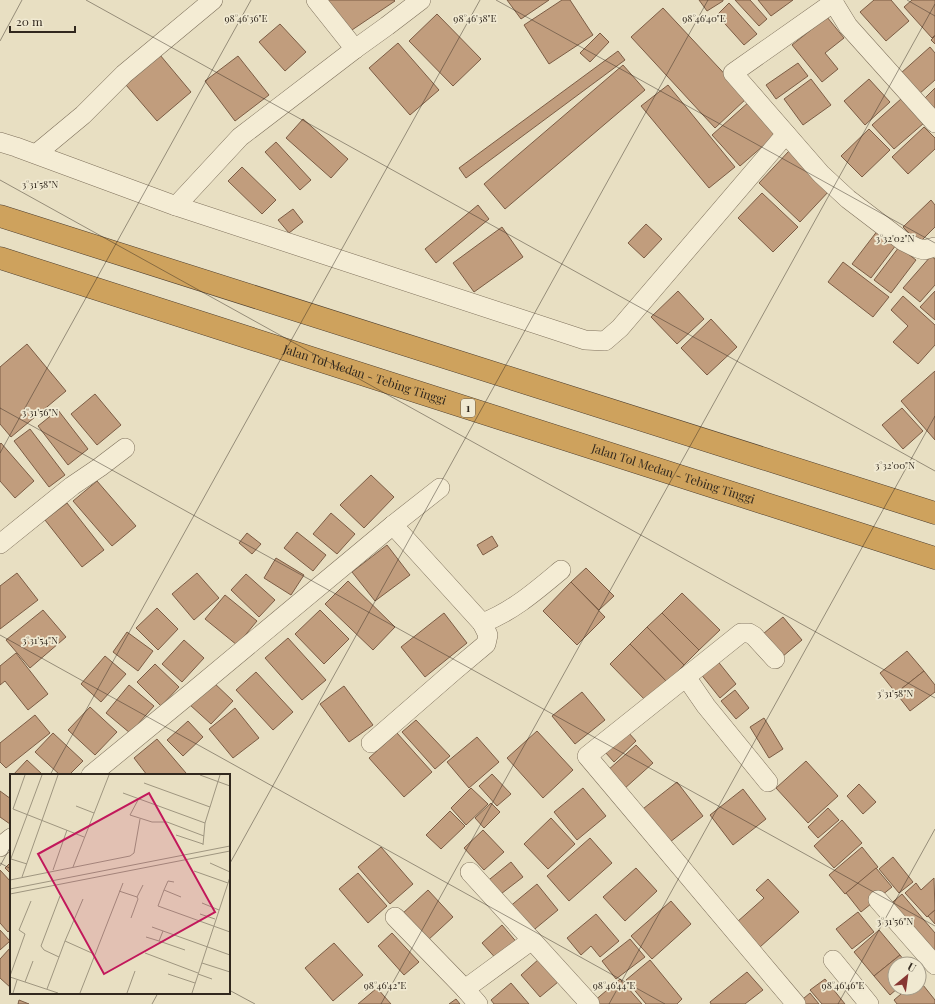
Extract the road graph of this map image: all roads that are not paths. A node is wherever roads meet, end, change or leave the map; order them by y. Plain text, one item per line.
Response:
1 (213, 0) edge
2 (316, 0) edge
3 (421, 0) edge
4 (833, 1) edge
5 (355, 49) junction
6 (935, 123) edge
7 (786, 134) junction
8 (0, 142) edge
9 (36, 154) junction
10 (176, 206) junction
11 (0, 216) edge
12 (935, 247) edge
13 (0, 258) edge
14 (125, 448) dead end
15 (440, 488) dead end
16 (935, 513) edge
17 (393, 525) junction
18 (0, 544) edge
19 (935, 558) edge
20 (561, 570) dead end
21 (482, 624) junction
22 (776, 659) dead end
23 (686, 677) junction
24 (371, 744) dead end
25 (92, 774) edge
26 (768, 782) dead end
27 (470, 872) dead end
28 (878, 900) dead end
29 (395, 917) dead end
30 (532, 940) junction
31 (833, 960) dead end
32 (935, 965) edge
33 (465, 989) junction
34 (478, 1004) edge
35 (590, 1004) edge
36 (796, 1004) edge
37 (869, 1004) edge

1 - 9 street
2 - 5 street
3 - 5 street
4 - 6 street
4 - 7 street
5 - 10 street
7 - 10 street
7 - 12 street
8 - 9 street
9 - 10 street
11 - 16 highway
13 - 19 highway, Jalan Tol Medan - Tebing Tinggi / 1
14 - 18 street
15 - 17 street
17 - 21 street
17 - 25 street
20 - 21 street
21 - 24 street
22 - 23 street
23 - 26 street
23 - 36 street
27 - 30 street
28 - 32 street
29 - 33 street
30 - 33 street
30 - 35 street
31 - 37 street
33 - 34 street

